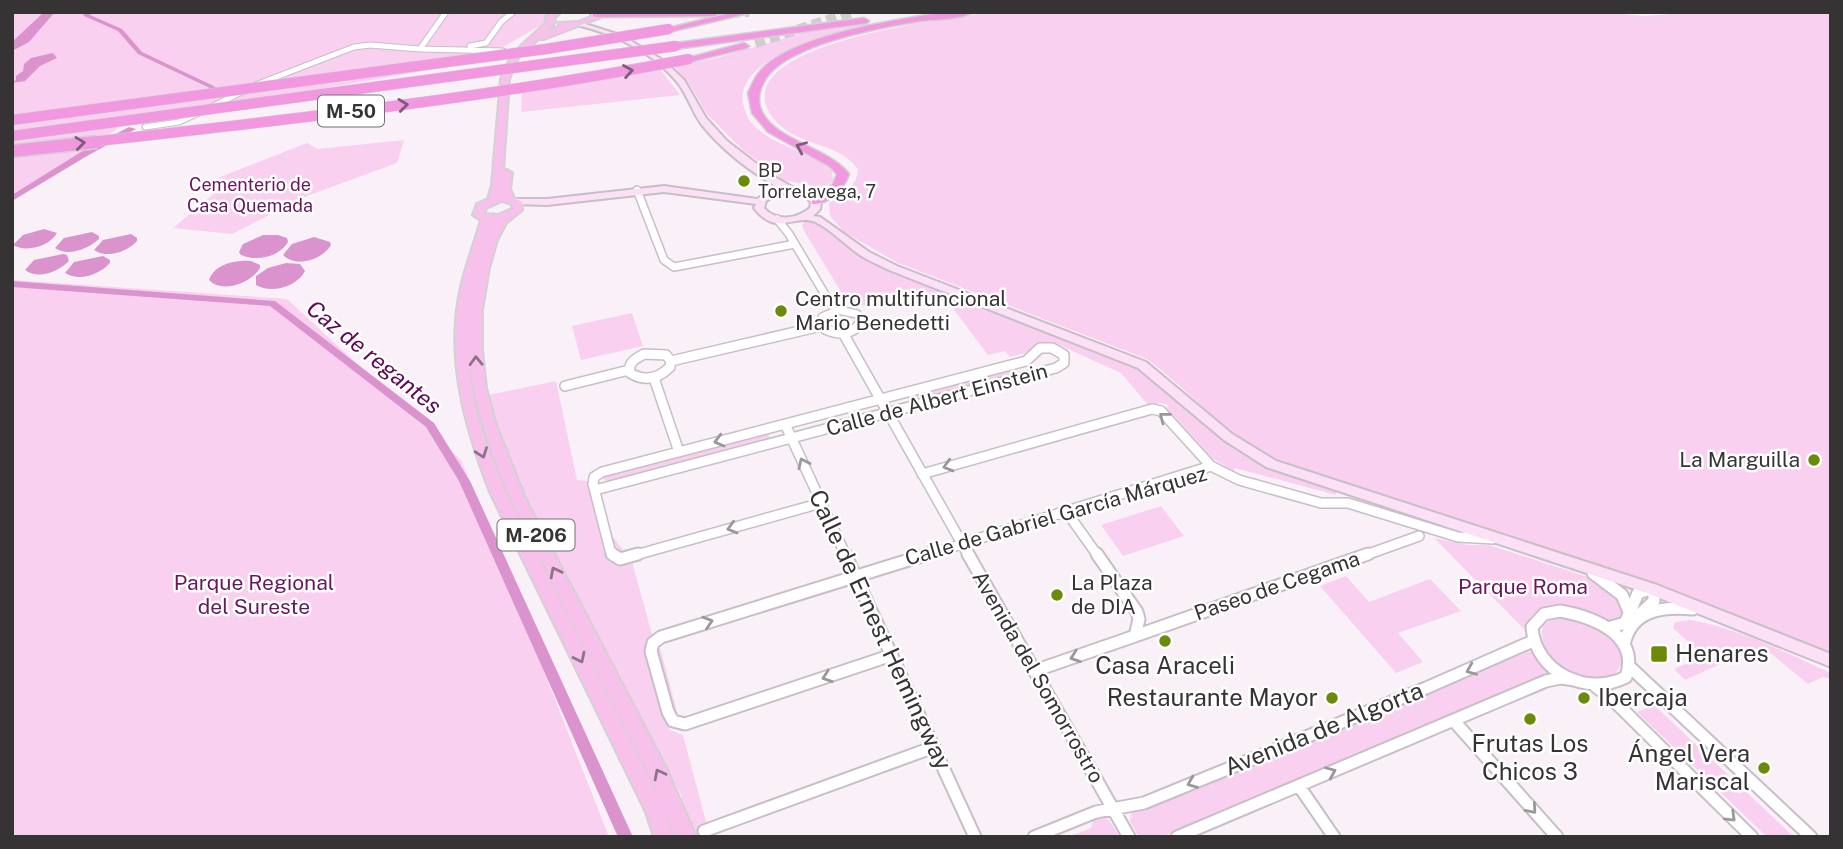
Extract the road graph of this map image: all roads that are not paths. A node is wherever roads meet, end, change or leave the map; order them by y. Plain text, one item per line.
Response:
1 (446, 12) edge
2 (513, 12) edge
3 (557, 12) edge
4 (748, 12) edge
5 (874, 12) edge
6 (926, 12) edge
7 (969, 12) edge
8 (715, 13) edge
9 (595, 15) edge
10 (551, 22) junction
11 (574, 25) junction
12 (605, 29) junction
13 (672, 38) junction
14 (755, 43) tunnel mouth
15 (421, 47) junction
16 (519, 48) junction
17 (497, 51) junction
18 (511, 59) junction
19 (12, 120) edge
20 (145, 127) dead end
21 (12, 128) edge
22 (12, 136) edge
23 (12, 150) edge
24 (773, 181) junction
25 (637, 190) junction
26 (791, 190) junction
27 (776, 192) junction
28 (493, 200) junction
29 (760, 202) junction
30 (816, 205) junction
31 (513, 207) junction
32 (801, 218) junction
33 (487, 219) junction
34 (776, 219) junction
35 (836, 232) junction
36 (789, 234) junction
37 (795, 243) junction
38 (832, 308) junction
39 (821, 326) junction
40 (843, 333) junction
41 (671, 361) junction
42 (629, 370) junction
43 (654, 378) junction
44 (565, 386) dead end
45 (880, 400) junction
46 (887, 413) junction
47 (785, 424) junction
48 (792, 438) junction
49 (679, 452) junction
50 (1211, 466) junction
51 (922, 474) junction
52 (594, 490) junction
53 (821, 503) junction
54 (1059, 513) junction
55 (1419, 536) dead end
56 (1512, 542) junction
57 (962, 544) junction
58 (1566, 560) junction
59 (855, 576) junction
60 (1653, 590) junction
61 (1707, 611) junction
62 (1634, 616) junction
63 (1608, 628) junction
64 (1135, 636) junction
65 (1533, 641) junction
66 (1624, 645) junction
67 (892, 655) junction
68 (1831, 661) edge
69 (1630, 668) junction
70 (1034, 671) junction
71 (1575, 680) junction
72 (1593, 685) junction
73 (1454, 721) junction
74 (934, 747) junction
75 (1299, 786) junction
76 (1112, 808) junction
77 (704, 831) dead end
78 (664, 837) edge
79 (686, 837) edge
80 (975, 837) edge
81 (1034, 837) edge
82 (1129, 837) edge
83 (1177, 837) edge
84 (1334, 837) edge
85 (1557, 837) edge
86 (1752, 837) edge
87 (1811, 837) edge

1 - 15 street
2 - 15 street
3 - 10 main road, M-206
4 - 13 highway, M-50
5 - 13 highway
6 - 13 highway
30 -> 7 highway
8 - 9 highway
9 - 11 main road
9 - 12 street
10 - 11 main road
10 - 16 main road, M-206
11 - 12 street
11 - 31 main road
12 - 24 street
13 - 19 highway, M-50, bridge
13 - 21 highway
13 - 22 highway, bridge
23 -> 14 highway, M-50, bridge
15 - 17 street
15 - 20 street
16 - 17 street
16 - 18 main road, M-206
17 - 18 street
18 - 28 main road, M-206
24 - 26 street
24 - 27 street
25 - 29 street
25 - 31 street
25 - 37 street
26 - 27 street
26 - 30 street
27 - 29 street
28 - 31 main road
28 - 33 main road, M-206
29 - 34 street
30 - 32 street
30 - 35 street
31 - 33 main road
79 -> 31 main road, M-206
32 - 34 street
32 - 35 street
32 - 36 street
33 -> 78 main road, M-206
34 - 36 street
35 - 56 street
36 - 37 street
37 - 38 street
38 - 39 street
38 - 40 street
39 - 40 street
39 - 41 street
40 - 45 street, Avenida del Somorrostro
41 - 42 street
41 - 43 street
42 - 43 street
42 - 44 street
43 - 49 street
45 - 46 street, Avenida del Somorrostro
45 - 46 street, Calle de Albert Einstein
45 - 47 street, Calle de Albert Einstein
46 - 48 street, Calle de Albert Einstein
46 - 51 street, Avenida del Somorrostro
47 - 48 street, Calle de Ernest Hemingway
47 -> 49 street, Calle de Albert Einstein
48 - 52 street, Calle de Albert Einstein
53 -> 48 street, Calle de Ernest Hemingway
49 - 52 street, Calle de Albert Einstein
50 -> 51 street
50 - 54 street, Calle de Gabriel García Márquez
50 - 56 street, Calle de Gabriel García Márquez
51 - 57 street, Avenida del Somorrostro
53 -> 52 street
53 - 59 street, Calle de Ernest Hemingway
54 - 57 street, Calle de Gabriel García Márquez
54 - 64 street
55 - 64 street, Paseo de Cegama
56 - 58 street
57 - 59 street, Calle de Gabriel García Márquez
57 - 70 street, Avenida del Somorrostro
58 - 60 street
58 - 62 street
59 - 67 street, Calle de Ernest Hemingway
67 -> 59 street, Calle de Gabriel García Márquez
60 - 61 street
60 - 62 street
61 - 62 street
61 - 68 street
62 - 63 street
62 - 66 street
63 - 65 street
63 - 66 street
64 -> 70 street, Paseo de Cegama
65 - 71 street
65 -> 76 street, Avenida de Algorta
66 - 69 street
67 - 74 street, Calle de Ernest Hemingway
69 - 72 street
69 - 87 street
70 - 76 street, Avenida del Somorrostro
71 - 72 street
71 - 73 street, Avenida de Algorta
72 -> 86 street
75 -> 73 street, Avenida de Algorta
73 -> 85 street
74 - 77 street
74 - 80 street, Calle de Ernest Hemingway
75 - 83 street, Avenida de Algorta
75 - 84 street
76 - 81 street, Avenida de Algorta
76 - 82 street, Avenida del Somorrostro

